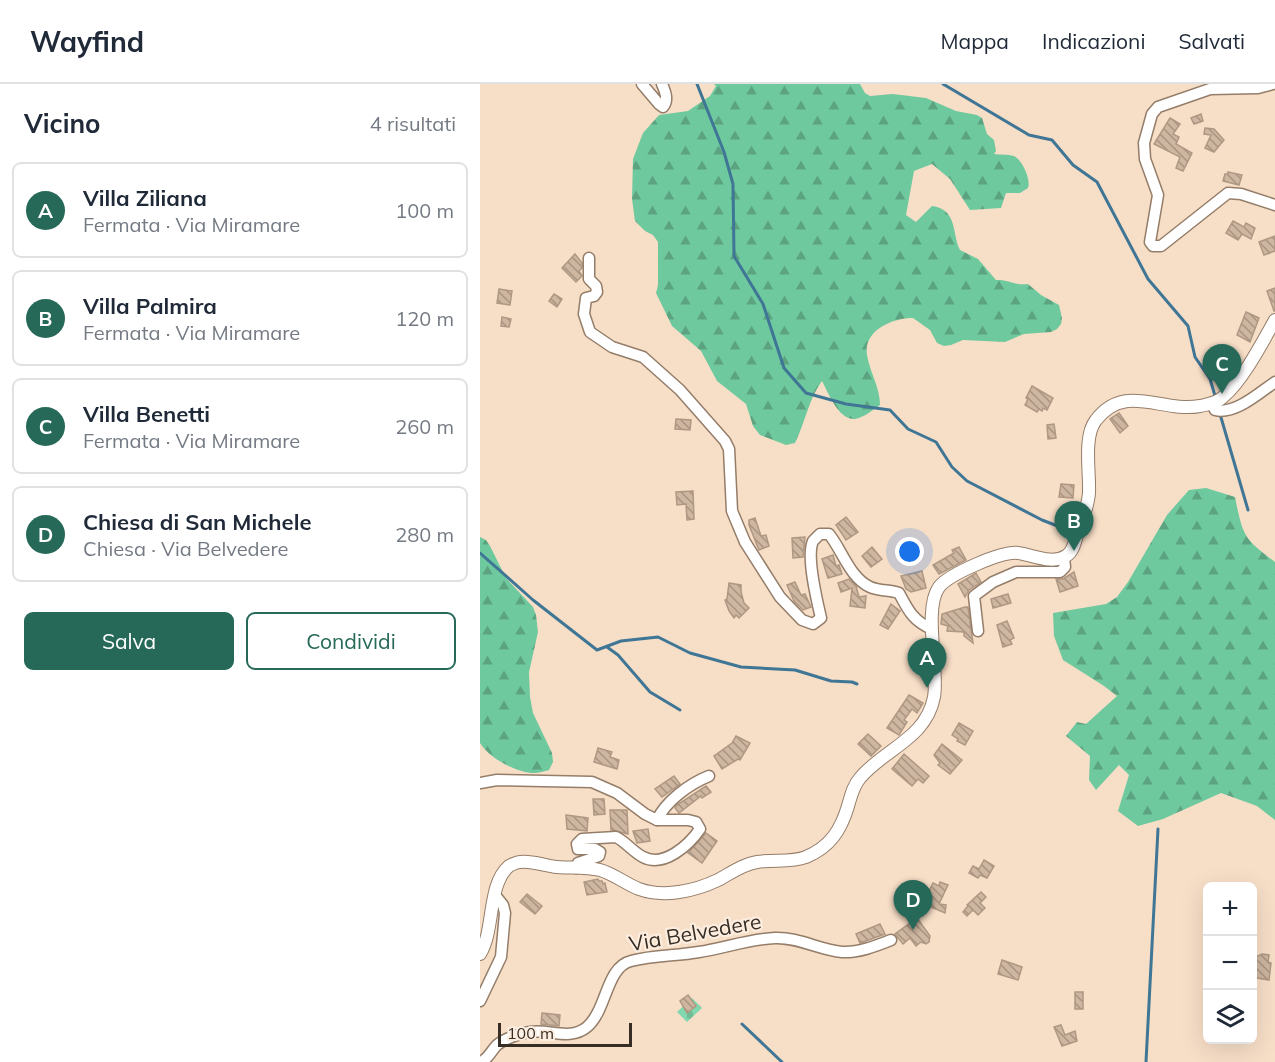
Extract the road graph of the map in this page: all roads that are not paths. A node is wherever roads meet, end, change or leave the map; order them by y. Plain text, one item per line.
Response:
1 (642, 84) edge
2 (662, 84) edge
3 (1273, 84) edge
4 (1275, 205) edge
5 (589, 258) dead end
6 (1275, 320) edge
7 (1275, 382) edge
8 (1212, 404) junction
9 (1064, 558) junction
10 (932, 629) junction
11 (978, 631) dead end
12 (709, 776) dead end
13 (480, 783) edge
14 (657, 820) junction
15 (576, 868) junction
16 (495, 895) junction
17 (891, 940) dead end
18 (480, 954) edge
19 (480, 1000) edge
20 (481, 1062) edge

1 - 2 street
3 - 4 street
5 - 10 street
6 - 8 street
7 - 8 street
8 - 9 street
9 - 10 street
9 - 11 street
10 - 15 street
12 - 14 street
13 - 14 street
14 - 15 street
15 - 16 street
16 - 18 street
16 - 19 street
17 - 20 street, Via Belvedere

